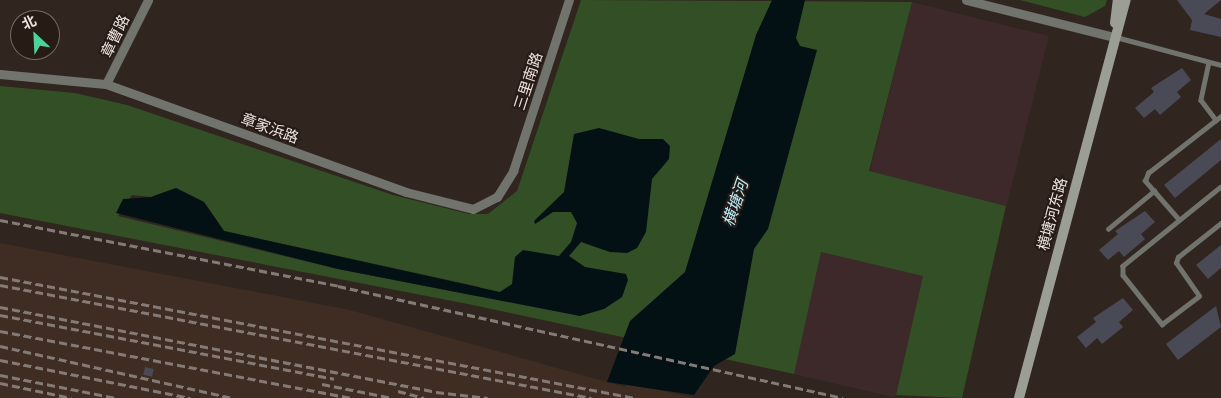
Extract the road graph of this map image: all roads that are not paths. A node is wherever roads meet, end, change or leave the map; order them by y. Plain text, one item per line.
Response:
1 (148, 0) edge
2 (569, 0) edge
3 (966, 0) edge
4 (1118, 0) edge
5 (1126, 0) edge
6 (1114, 37) junction
7 (1209, 62) junction
8 (1221, 65) edge
9 (0, 74) edge
10 (106, 84) junction
11 (1221, 116) edge
12 (1216, 120) junction
13 (512, 170) joint
14 (1221, 187) edge
15 (1154, 191) junction
16 (1179, 220) junction
17 (1221, 223) edge
18 (1108, 230) dead end
19 (1019, 398) edge

1 - 10 street, 章曹路
2 - 13 street, 三里南路
3 - 6 street
4 - 6 main road, 横塘河东路
5 - 6 main road, 横塘河东路
6 - 7 lane
6 - 19 main road, 横塘河东路
7 - 8 lane
7 - 12 lane
9 - 10 street, 章家浜路
10 - 13 street, 章家浜路
11 - 12 lane
12 - 15 lane
14 - 16 lane
15 - 16 lane
15 - 18 lane
16 - 17 lane

